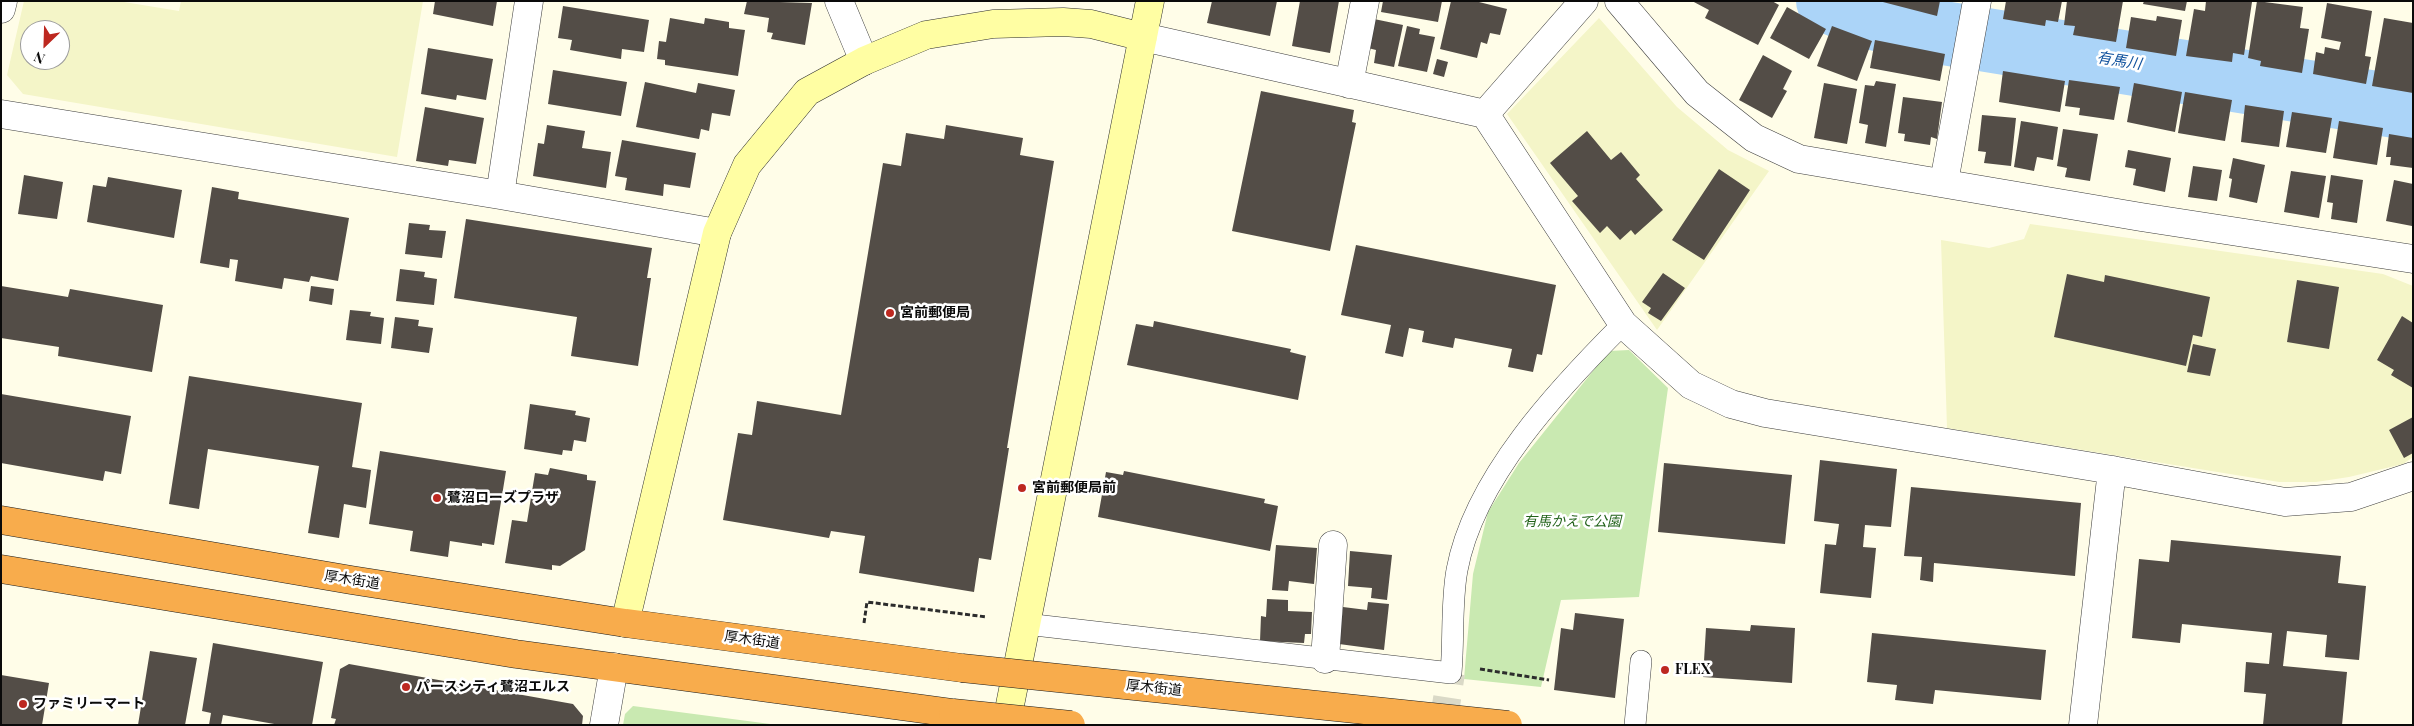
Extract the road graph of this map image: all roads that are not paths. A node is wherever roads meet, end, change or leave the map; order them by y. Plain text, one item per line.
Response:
1 (2, 1) edge
2 (529, 1) edge
3 (839, 1) edge
4 (1150, 1) edge
5 (1365, 1) edge
6 (1584, 1) edge
7 (1619, 1) edge
8 (1977, 1) edge
9 (1, 9) edge
10 (1142, 37) junction
11 (864, 60) junction
12 (1349, 84) junction
13 (1, 114) edge
14 (1485, 114) junction
15 (1944, 182) junction
16 (500, 195) junction
17 (717, 232) junction
18 (2413, 259) edge
19 (1623, 324) junction
20 (2112, 470) junction
21 (2413, 476) edge
22 (1, 520) edge
23 (1333, 545) dead end
24 (1, 569) edge
25 (626, 623) junction
26 (1026, 624) junction
27 (1325, 659) junction
28 (1641, 661) dead end
29 (614, 668) junction
30 (604, 725) edge
31 (1006, 725) edge
32 (1071, 725) edge
33 (1508, 725) edge
34 (1635, 725) edge
35 (2083, 725) edge

1 - 9 street
2 - 16 street
3 - 11 street
4 - 10 street
5 - 12 street
6 - 14 street
7 - 15 street
8 - 15 street
10 - 11 street
10 - 12 street
10 - 26 street
11 - 17 street
12 - 14 street
13 - 16 street
14 - 19 street
15 - 18 street
16 - 17 street
17 - 25 street
19 - 20 street
19 - 27 lane
20 - 21 street
20 - 35 street
22 - 25 highway, 厚木街道
23 - 27 street
24 - 29 highway
25 - 33 highway, 厚木街道, bridge
26 - 27 lane
26 - 31 street
28 - 34 lane
29 - 30 street
29 - 32 highway, bridge

